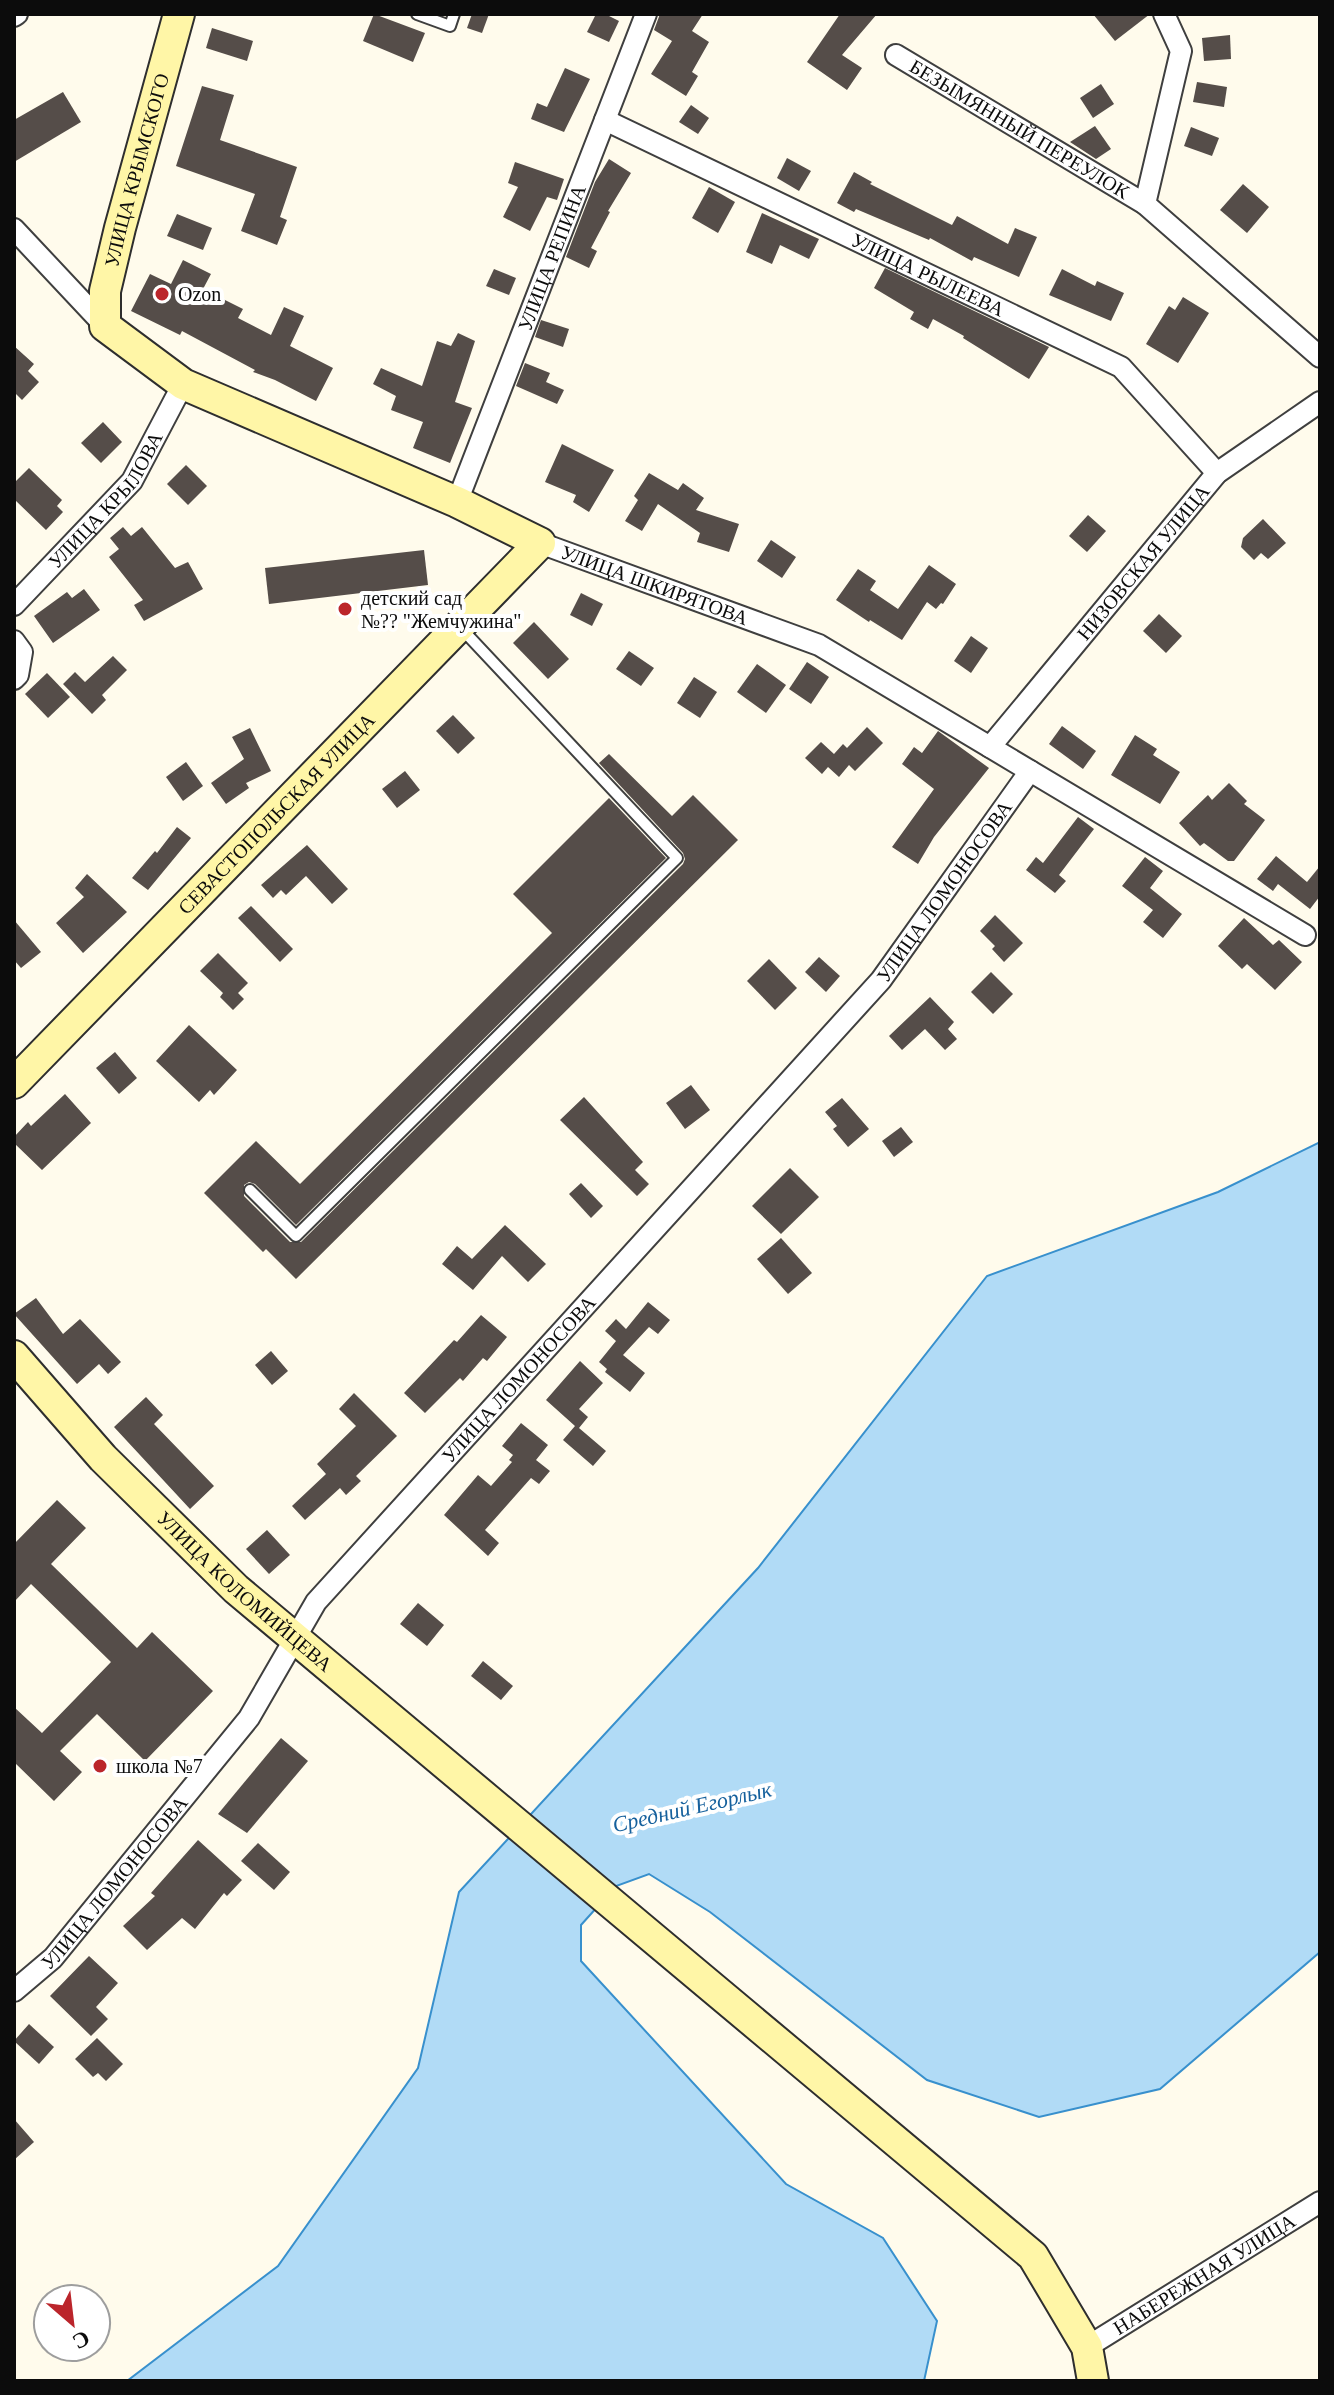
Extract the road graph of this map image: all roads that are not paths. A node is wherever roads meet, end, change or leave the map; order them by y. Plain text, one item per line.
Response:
1 (179, 14) edge
2 (417, 14) edge
3 (454, 14) edge
4 (646, 14) edge
5 (1164, 14) edge
6 (896, 55) dead end
7 (605, 120) junction
8 (1145, 204) junction
9 (14, 229) edge
10 (105, 326) junction
11 (1320, 357) edge
12 (183, 384) junction
13 (1320, 402) edge
14 (1217, 473) junction
15 (457, 502) junction
16 (540, 543) junction
17 (14, 605) edge
18 (459, 625) junction
19 (14, 641) edge
20 (14, 679) edge
21 (990, 747) junction
22 (1030, 771) junction
23 (1305, 935) dead end
24 (14, 1083) edge
25 (250, 1190) dead end
26 (14, 1356) edge
27 (295, 1637) junction
28 (14, 1991) edge
29 (1320, 2202) edge
30 (1087, 2347) junction
31 (1093, 2381) edge

1 - 10 street, УЛИЦА КРЫМСКОГО
2 - 3 lane
4 - 7 street, УЛИЦА РЕПИНА
5 - 8 street, БЕЗЫМЯННЫЙ ПЕРЕУЛОК
6 - 8 street, БЕЗЫМЯННЫЙ ПЕРЕУЛОК
7 - 14 street, УЛИЦА РЫЛЕЕВА
7 - 15 street, УЛИЦА РЕПИНА
8 - 11 street, БЕЗЫМЯННЫЙ ПЕРЕУЛОК
9 - 10 street, УЛИЦА ШКИРЯТОВА
10 - 12 street, УЛИЦА ШКИРЯТОВА
12 - 15 street, УЛИЦА ШКИРЯТОВА
12 - 17 street, УЛИЦА КРЫЛОВА
13 - 14 street, НИЗОВСКАЯ УЛИЦА
14 - 21 street, НИЗОВСКАЯ УЛИЦА
15 - 16 street, УЛИЦА ШКИРЯТОВА
16 - 18 street, СЕВАСТОПОЛЬСКАЯ УЛИЦА
16 - 21 street, УЛИЦА ШКИРЯТОВА
18 - 24 street, СЕВАСТОПОЛЬСКАЯ УЛИЦА
18 - 25 lane
19 - 20 street
21 - 22 street, УЛИЦА ШКИРЯТОВА
22 - 23 street, УЛИЦА ШКИРЯТОВА
22 - 27 street, УЛИЦА ЛОМОНОСОВА
26 - 27 street, УЛИЦА КОЛОМИЙЦЕВА
27 - 28 street, УЛИЦА ЛОМОНОСОВА
27 - 30 street, УЛИЦА КОЛОМИЙЦЕВА
29 - 30 street, НАБЕРЕЖНАЯ УЛИЦА
30 - 31 street

